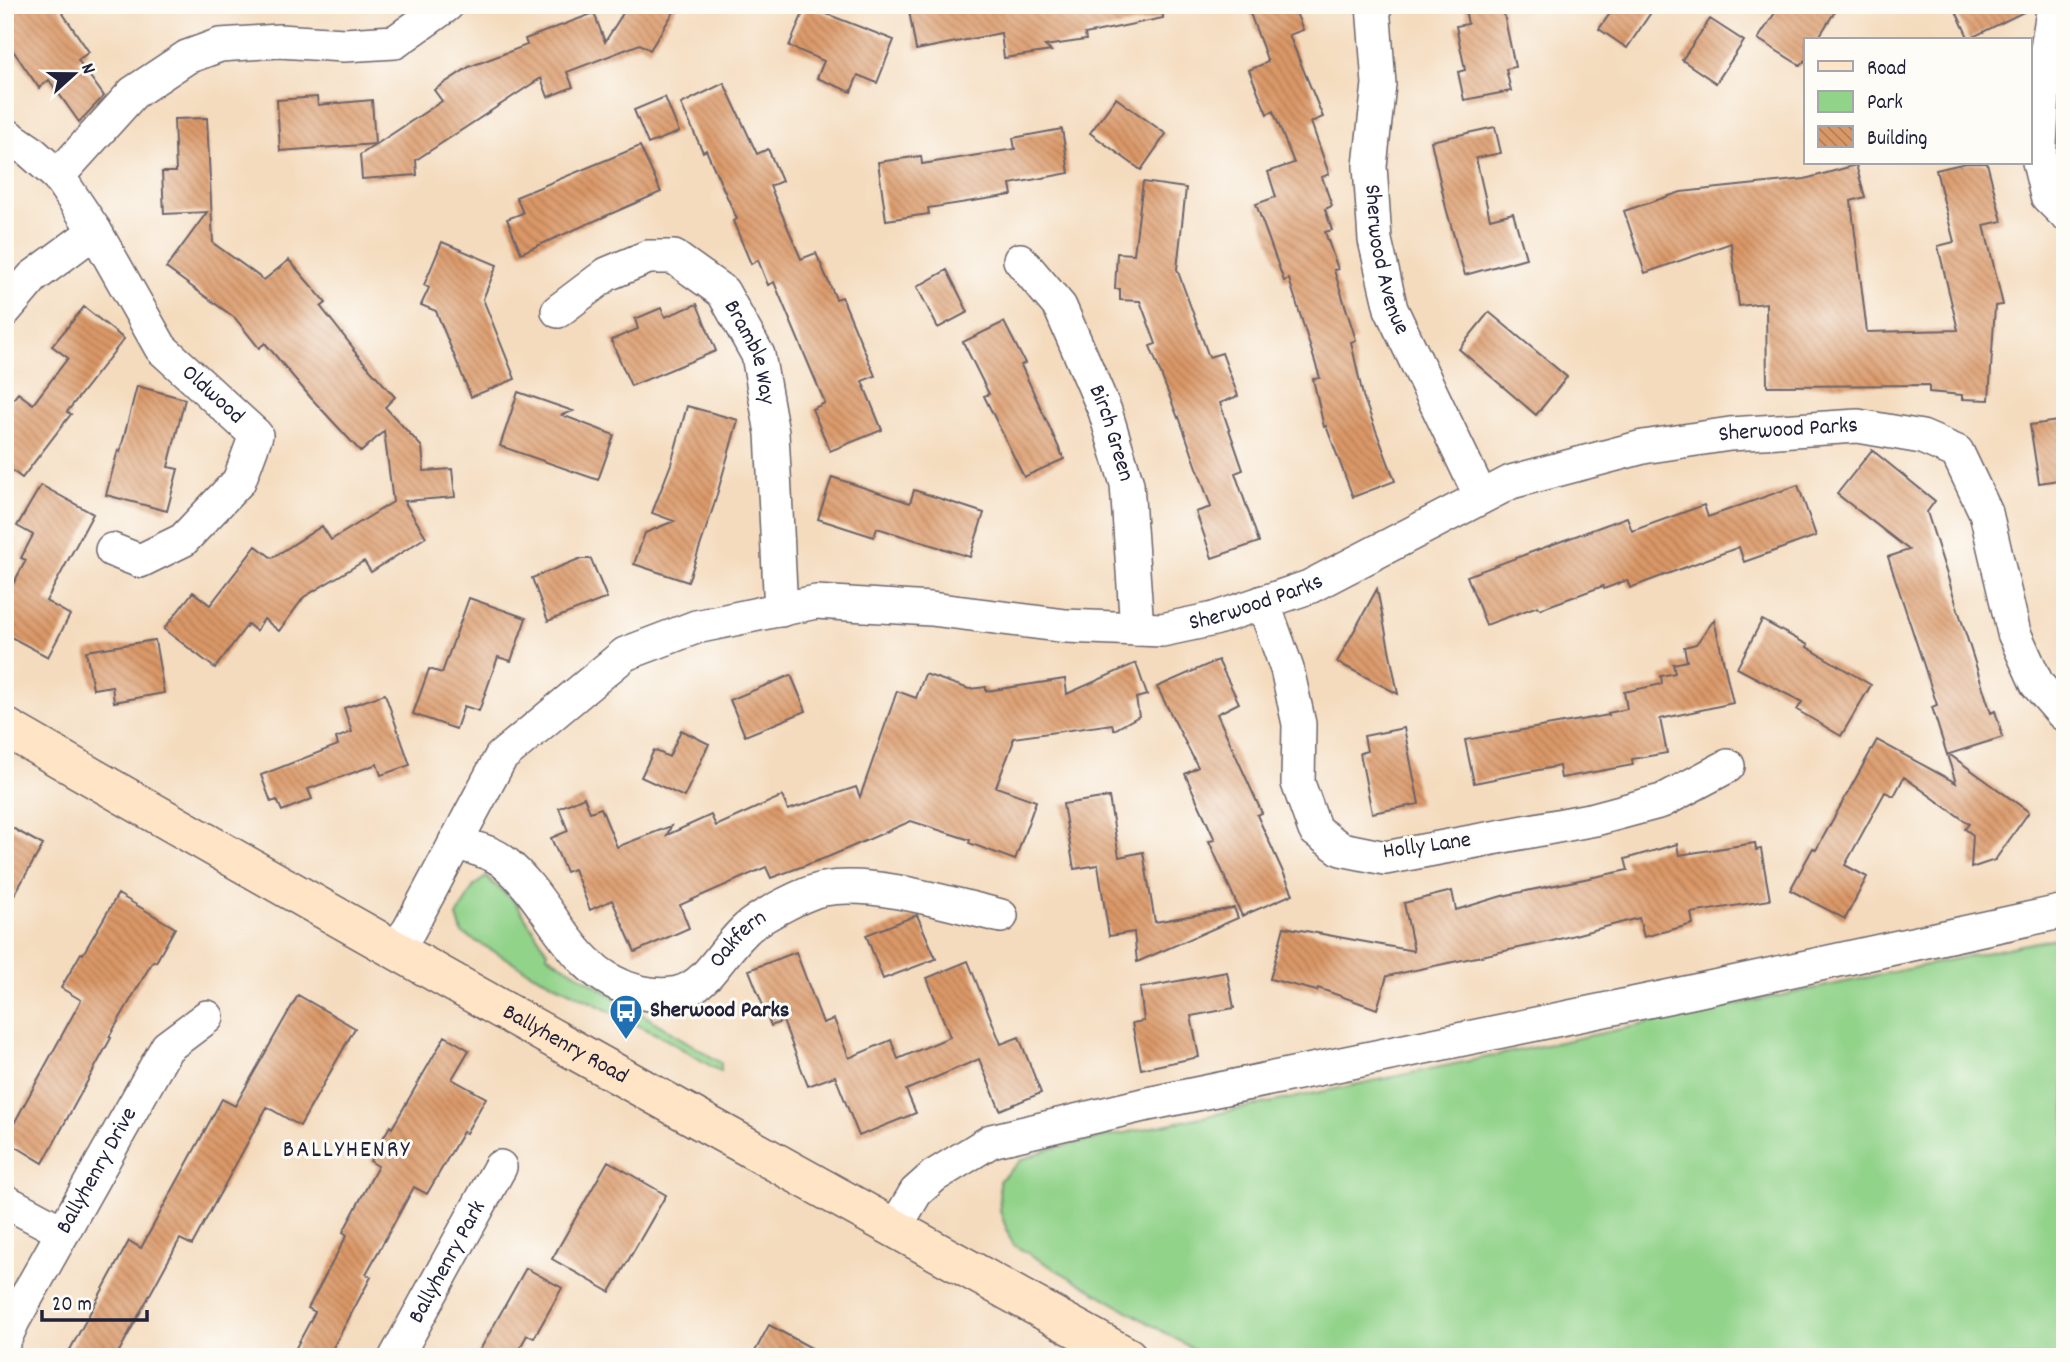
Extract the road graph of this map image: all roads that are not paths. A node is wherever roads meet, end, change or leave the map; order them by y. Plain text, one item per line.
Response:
1 (447, 5) edge
2 (1373, 5) edge
3 (2054, 5) edge
4 (5, 134) edge
5 (58, 176) junction
6 (2065, 214) edge
7 (95, 231) junction
8 (1020, 260) dead end
9 (5, 310) edge
10 (558, 312) dead end
11 (1481, 497) junction
12 (112, 550) dead end
13 (1263, 603) junction
14 (781, 610) junction
15 (1137, 629) junction
16 (2063, 714) dead end
17 (5, 727) edge
18 (1728, 766) dead end
19 (455, 842) junction
20 (2065, 911) edge
21 (1002, 916) dead end
22 (394, 950) junction
23 (207, 1017) dead end
24 (500, 1167) dead end
25 (5, 1201) edge
26 (894, 1229) junction
27 (63, 1232) junction
28 (5, 1339) edge
29 (396, 1357) edge
30 (1128, 1357) edge

1 - 5 street
2 - 11 street, Sherwood Avenue
3 - 6 street
4 - 5 street, Oldwood
5 - 7 street, Oldwood
7 - 9 street
7 - 12 street, Oldwood
8 - 15 street, Birch Green
10 - 14 street, Bramble Way
11 - 13 street, Sherwood Parks
11 - 16 street, Sherwood Parks
13 - 15 street, Sherwood Parks
13 - 18 street, Holly Lane
14 - 15 street, Sherwood Parks
14 - 19 street, Sherwood Parks
17 - 22 main road, Ballyhenry Road
19 - 21 street, Oakfern
19 - 22 street, Sherwood Parks
20 - 26 street
22 - 26 main road, Ballyhenry Road
23 - 27 street, Ballyhenry Drive
24 - 29 street, Ballyhenry Park
25 - 27 street
26 - 30 main road, Ballyhenry Road
27 - 28 street, Ballyhenry Drive

